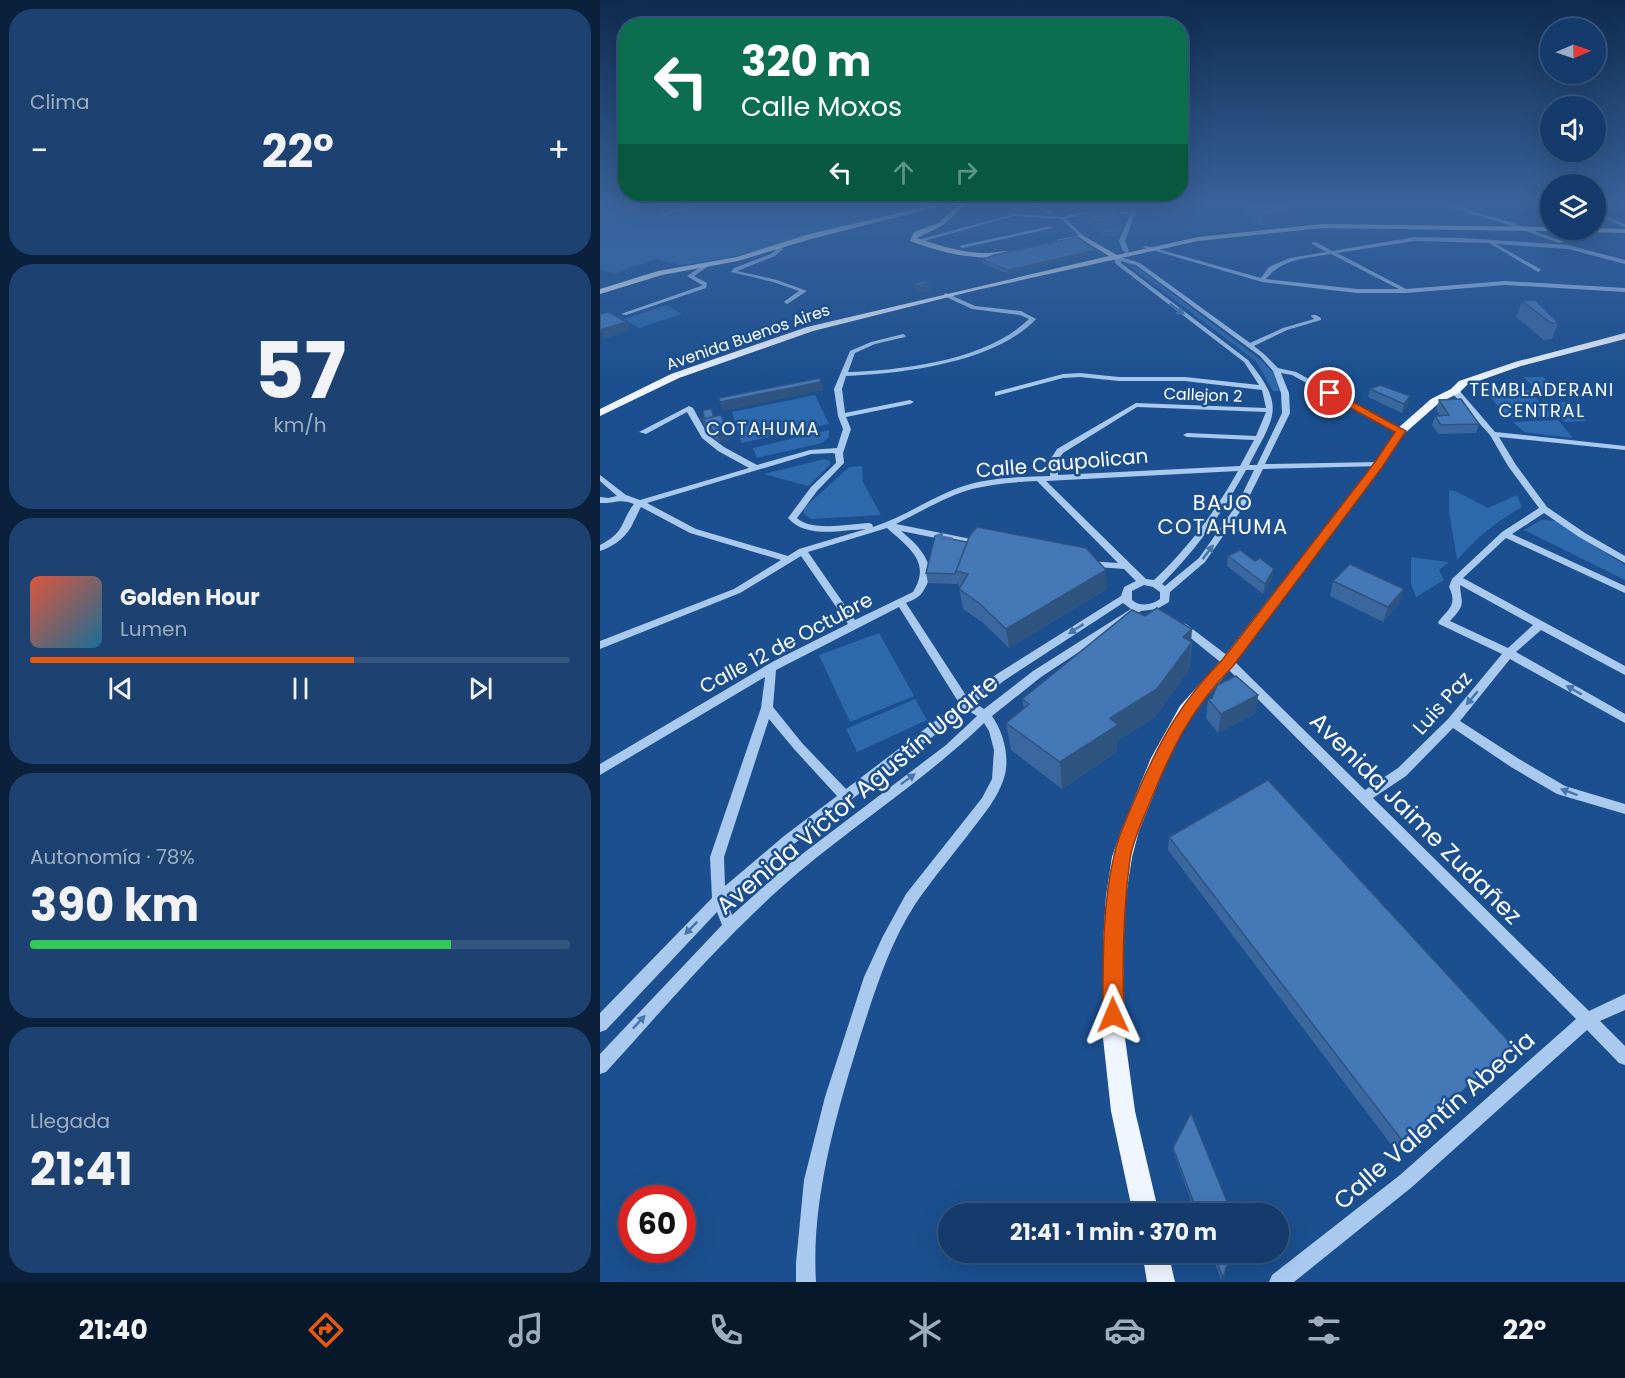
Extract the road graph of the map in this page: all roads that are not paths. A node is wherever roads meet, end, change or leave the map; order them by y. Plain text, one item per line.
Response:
1 (710, 265) edge
2 (747, 265) edge
3 (1078, 265) edge
4 (1081, 265) edge
5 (1120, 265) edge
6 (1139, 265) edge
7 (1207, 265) edge
8 (1275, 265) edge
9 (1358, 265) edge
10 (1529, 265) edge
11 (705, 266) junction
12 (1538, 270) dead end
13 (1262, 280) junction
14 (1625, 290) edge
15 (1406, 291) junction
16 (600, 292) edge
17 (946, 295) junction
18 (787, 302) dead end
19 (624, 314) dead end
20 (1314, 316) dead end
21 (903, 336) dead end
22 (1625, 336) edge
23 (1250, 345) junction
24 (1175, 369) dead end
25 (1276, 370) junction
26 (844, 374) junction
27 (1185, 379) junction
28 (1263, 388) junction
29 (1455, 391) junction
30 (998, 394) dead end
31 (910, 402) dead end
32 (600, 404) edge
33 (1270, 410) junction
34 (600, 413) edge
35 (842, 416) junction
36 (1401, 431) junction
37 (643, 432) dead end
38 (1493, 434) junction
39 (1186, 435) dead end
40 (1258, 438) junction
41 (1625, 448) edge
42 (839, 453) junction
43 (1380, 464) junction
44 (754, 467) junction
45 (1260, 467) junction
46 (1243, 468) junction
47 (600, 477) edge
48 (1054, 479) junction
49 (1040, 480) junction
50 (623, 497) junction
51 (600, 500) edge
52 (640, 503) junction
53 (1544, 509) junction
54 (888, 525) junction
55 (1505, 534) junction
56 (986, 545) edge
57 (600, 548) edge
58 (802, 551) junction
59 (789, 559) junction
60 (1625, 560) edge
61 (1075, 561) edge
62 (1126, 566) junction
63 (1457, 579) junction
64 (1143, 582) junction
65 (1160, 587) junction
66 (1625, 590) edge
67 (1125, 597) junction
68 (901, 603) junction
69 (1139, 608) junction
70 (1163, 610) junction
71 (1540, 625) junction
72 (854, 626) junction
73 (600, 645) edge
74 (1509, 653) junction
75 (1228, 662) junction
76 (771, 668) junction
77 (1625, 671) edge
78 (965, 703) junction
79 (767, 708) junction
80 (985, 715) junction
81 (1625, 719) edge
82 (1452, 722) junction
83 (600, 770) edge
84 (845, 796) junction
85 (1364, 797) junction
86 (1625, 809) edge
87 (719, 900) junction
88 (730, 927) junction
89 (1625, 1002) edge
90 (1586, 1020) junction
91 (600, 1024) edge
92 (1625, 1058) edge
93 (600, 1066) edge
94 (1144, 1203) edge
95 (1157, 1263) edge
96 (806, 1282) edge
97 (1161, 1282) edge
98 (1280, 1282) edge

1 - 11 main road
2 - 18 street
3 - 32 main road, Avenida Buenos Aires
4 - 17 main road, Avenida Buenos Aires
5 -> 28 street
6 - 23 street
7 - 13 street
8 - 13 street
9 - 15 street
10 - 12 street
11 - 16 main road
11 - 19 street
13 - 15 street
14 - 15 street
17 - 26 street
17 - 34 main road, Avenida Buenos Aires
20 - 23 street
21 - 26 street
22 - 29 main road
23 - 25 street
24 - 27 street
25 - 36 street
25 - 45 street
26 - 35 street
27 - 28 street
27 - 30 street
28 - 33 street
29 - 36 main road
29 - 38 street
31 - 35 street
33 - 40 street
33 - 48 street, Callejon 2
35 - 42 street
36 - 43 main road
37 - 44 street
38 - 41 street
38 - 53 street
39 - 40 street
40 - 46 street
42 - 44 street
42 - 54 street
43 - 45 street, Calle Caupolican
43 - 75 main road
44 - 52 street
45 - 46 street, Calle Caupolican
65 -> 45 street
46 - 48 street, Calle Caupolican
46 - 65 street
47 - 50 street
48 - 49 street, Calle Caupolican
49 - 54 street, Calle Caupolican
49 - 62 street
50 - 51 street
50 - 52 street
52 - 57 street
52 - 59 street
53 - 55 street
53 - 60 street
56 -> 54 street
54 - 58 street, Calle Caupolican
54 - 68 street, Calle 12 de Octubre
55 - 63 street
55 - 66 street
58 - 59 street, Calle Caupolican
58 - 72 street
59 - 73 street, Calle Caupolican
61 - 62 street
62 - 64 street
63 - 71 street
63 - 74 street
64 - 65 street
64 - 67 street, Avenida Víctor Agustín Ugarte
65 - 70 street
67 - 69 street
67 -> 78 street, Avenida Víctor Agustín Ugarte
68 - 72 street, Calle 12 de Octubre
68 - 78 street
69 - 70 street
69 - 80 street, Avenida Víctor Agustín Ugarte
70 - 75 street, Avenida Jaime Zudañez
71 - 74 street, Luis Paz
71 - 77 street
72 - 76 street, Calle 12 de Octubre
81 -> 74 street
74 -> 82 street, Luis Paz
75 - 85 street, Avenida Jaime Zudañez
75 - 94 main road
76 - 79 street
76 - 83 street, Calle 12 de Octubre
78 - 80 street
78 - 84 street, Avenida Víctor Agustín Ugarte
79 - 84 street
79 - 87 street
88 -> 80 street, Avenida Víctor Agustín Ugarte
80 - 96 street
82 - 85 street, Luis Paz
86 -> 82 street
84 - 87 street, Avenida Víctor Agustín Ugarte
85 - 90 street, Avenida Jaime Zudañez
87 - 88 street
87 -> 91 street, Avenida Víctor Agustín Ugarte
93 -> 88 street, Avenida Víctor Agustín Ugarte
89 - 90 street, Calle Valentín Abecia
90 - 92 street, Avenida Jaime Zudañez
90 - 98 street, Calle Valentín Abecia
95 - 97 main road

